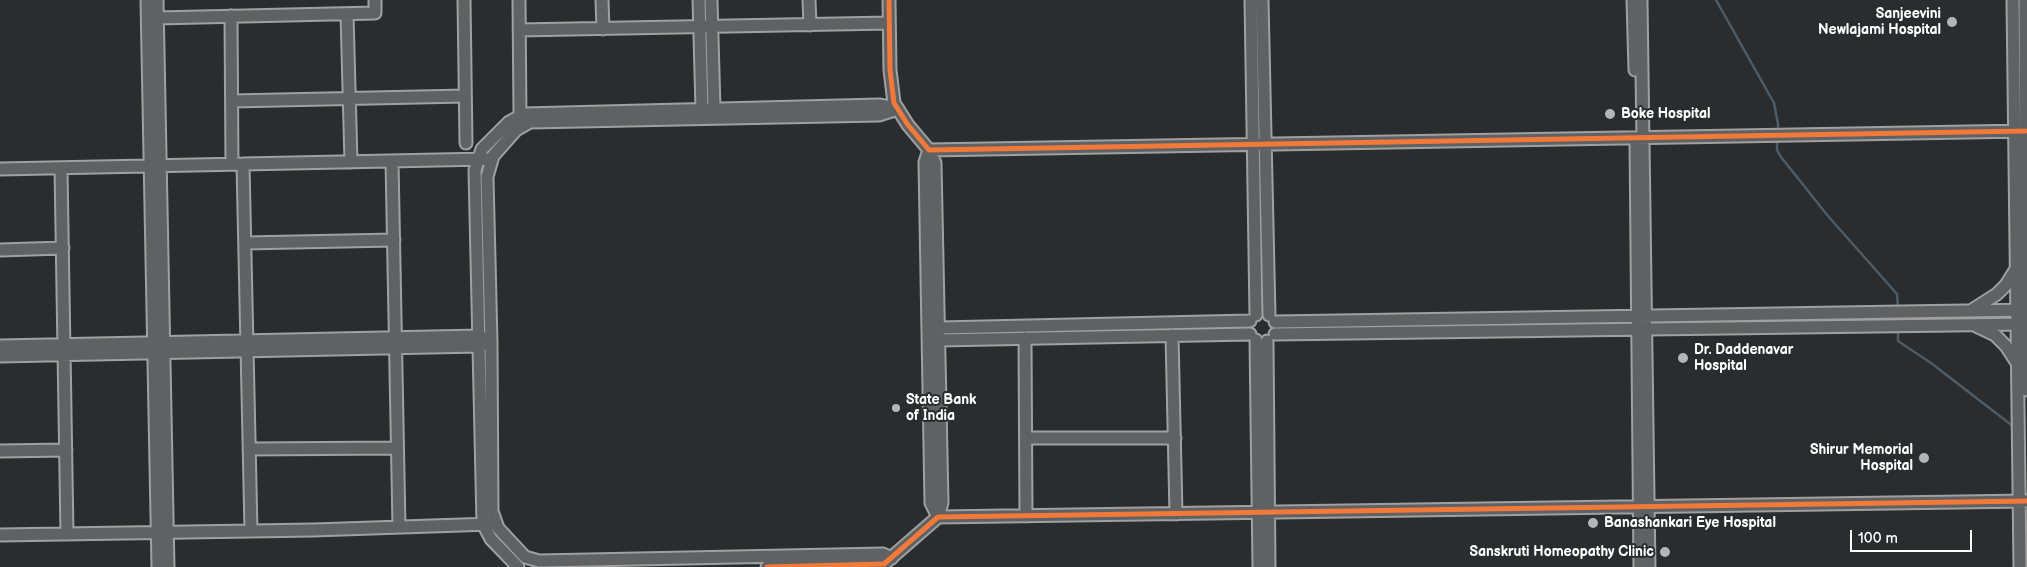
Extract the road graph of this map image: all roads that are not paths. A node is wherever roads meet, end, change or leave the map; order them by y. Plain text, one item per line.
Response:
1 (147, 0) edge
2 (157, 0) edge
3 (374, 0) edge
4 (464, 0) edge
5 (519, 0) edge
6 (602, 0) edge
7 (699, 0) edge
8 (711, 0) edge
9 (809, 0) edge
10 (889, 0) edge
11 (1251, 0) edge
12 (1262, 0) edge
13 (1633, 0) edge
14 (1641, 0) edge
15 (2013, 0) edge
16 (2025, 0) edge
17 (347, 14) junction
18 (231, 16) junction
19 (158, 18) junction
20 (889, 23) junction
21 (810, 24) junction
22 (712, 26) junction
23 (700, 27) junction
24 (603, 29) junction
25 (519, 30) junction
26 (2026, 49) edge
27 (465, 96) junction
28 (349, 98) junction
29 (232, 101) junction
30 (702, 109) junction
31 (714, 109) junction
32 (898, 109) junction
33 (522, 121) junction
34 (2020, 131) junction
35 (1640, 138) junction
36 (466, 143) dead end
37 (1258, 144) junction
38 (929, 150) junction
39 (479, 159) junction
40 (493, 159) junction
41 (392, 161) junction
42 (350, 162) junction
43 (238, 164) junction
44 (155, 166) junction
45 (61, 168) junction
46 (0, 169) edge
47 (394, 240) junction
48 (245, 243) junction
49 (63, 248) junction
50 (0, 250) edge
51 (2023, 270) edge
52 (2023, 310) edge
53 (1971, 311) junction
54 (1641, 316) junction
55 (1253, 318) junction
56 (1272, 319) junction
57 (2023, 324) edge
58 (1972, 325) junction
59 (1641, 329) junction
60 (935, 334) junction
61 (1172, 335) junction
62 (1262, 337) junction
63 (1025, 338) junction
64 (479, 341) junction
65 (491, 342) junction
66 (396, 343) junction
67 (0, 346) edge
68 (247, 346) junction
69 (158, 347) junction
70 (64, 350) junction
71 (0, 356) edge
72 (2024, 365) edge
73 (2027, 390) edge
74 (1026, 438) junction
75 (1175, 438) junction
76 (398, 448) junction
77 (250, 449) junction
78 (66, 450) junction
79 (0, 451) edge
80 (2023, 501) edge
81 (1644, 506) junction
82 (1263, 513) junction
83 (1176, 514) junction
84 (1026, 516) junction
85 (938, 518) junction
86 (483, 524) junction
87 (496, 524) junction
88 (399, 527) junction
89 (251, 531) junction
90 (162, 532) junction
91 (67, 534) junction
92 (0, 536) edge
93 (528, 562) edge
94 (893, 563) edge
95 (158, 567) edge
96 (168, 567) edge
97 (518, 567) edge
98 (767, 567) edge
99 (1259, 567) edge
100 (1269, 567) edge
101 (1640, 567) edge
102 (1649, 567) edge
103 (2020, 567) edge

1 - 44 street
2 - 19 street
3 - 17 street
4 - 27 street
5 - 25 street
6 - 24 street
7 - 23 street
8 - 22 street
9 - 21 street
10 - 20 street
11 - 37 street
12 - 37 street
13 - 35 street
14 - 35 street
15 - 34 street
16 - 26 street
17 - 18 street
17 - 28 street
18 - 19 street
18 - 29 street
19 - 44 street
20 - 21 street
20 - 32 street
21 - 22 street
22 - 23 street
22 - 31 street
23 - 24 street
23 - 30 street
24 - 25 street
25 - 33 street
26 - 34 street
27 - 28 street
27 - 36 street
28 - 29 street
28 - 42 street
29 - 43 street
30 - 31 street
30 - 33 street
31 - 32 street
32 - 33 street
32 - 38 street
33 - 39 street
33 - 40 street
34 - 35 street
34 - 51 street
35 - 37 street
35 - 54 street
37 - 38 street
37 - 55 street
37 - 56 street
38 - 60 street
39 - 40 street
39 - 41 street
39 - 64 street
40 - 65 street
41 - 42 street
41 - 47 street
42 - 43 street
43 - 44 street
43 - 48 street
44 - 45 street
44 - 69 street
45 - 46 street
45 - 49 street
47 - 48 street
47 - 66 street
48 - 68 street
49 - 50 street
49 - 70 street
51 - 52 street
51 - 53 street
52 - 53 street
52 - 57 street
53 - 54 street
54 - 56 street
54 - 59 street
55 - 56 street
55 - 60 street
55 - 62 street
56 - 62 street
57 - 58 street
57 - 72 street
58 - 59 street
58 - 72 street
59 - 62 street
59 - 81 street
60 - 63 street
60 - 85 street
61 - 62 street
61 - 63 street
61 - 75 street
62 - 82 street
63 - 74 street
64 - 65 street
64 - 66 street
64 - 86 street
65 - 87 street
66 - 68 street
66 - 76 street
67 - 70 street
68 - 69 street
68 - 77 street
69 - 70 street
69 - 90 street
70 - 71 street
70 - 78 street
72 - 73 street
72 - 80 street
74 - 75 street
74 - 84 street
75 - 83 street
76 - 77 street
76 - 88 street
77 - 89 street
78 - 79 street
78 - 91 street
80 - 81 street
80 - 103 street
81 - 82 street
81 - 101 street
81 - 102 street
82 - 83 street
82 - 99 street
82 - 100 street
83 - 84 street
84 - 85 street
85 - 94 street
86 - 87 street
86 - 88 street
86 - 97 street
87 - 93 street
88 - 89 street
89 - 90 street
90 - 91 street
90 - 95 street
90 - 96 street
91 - 92 street
93 - 94 street
94 - 98 street

